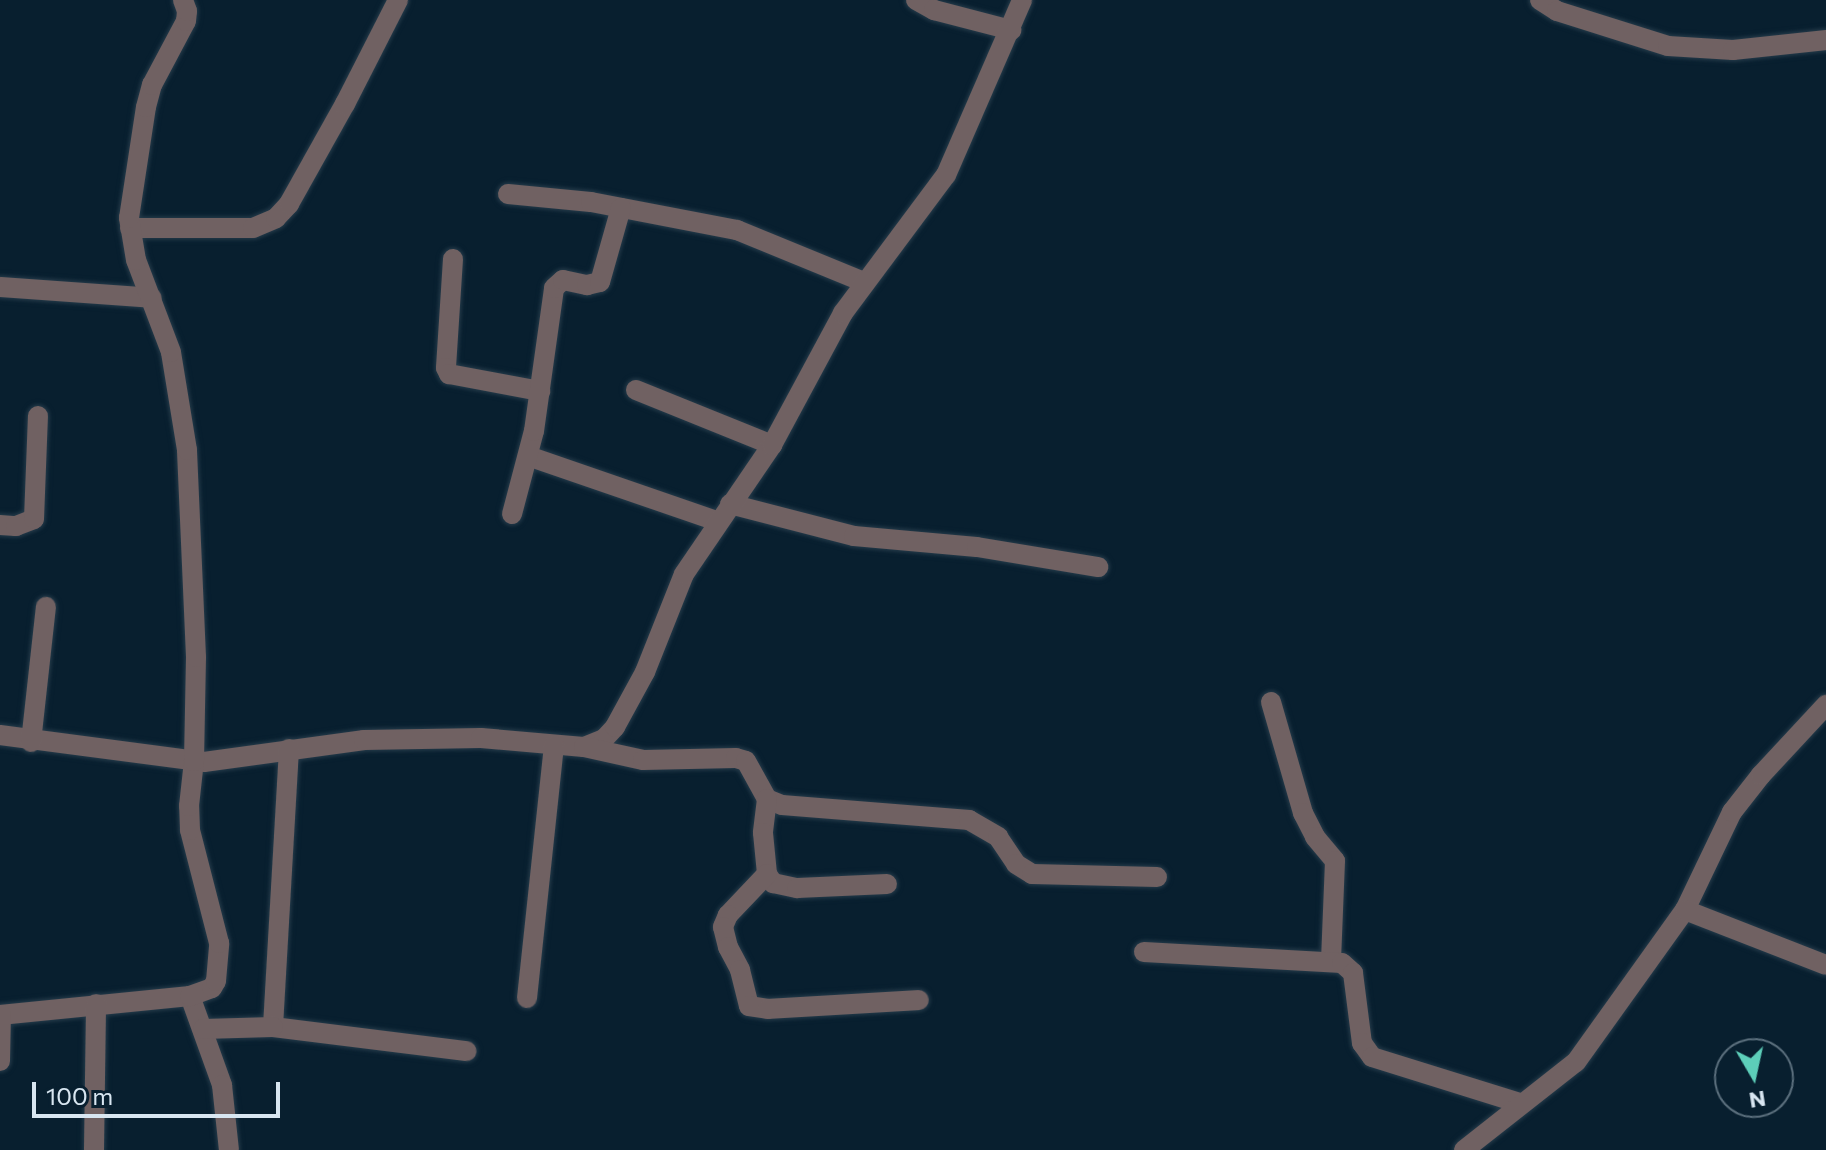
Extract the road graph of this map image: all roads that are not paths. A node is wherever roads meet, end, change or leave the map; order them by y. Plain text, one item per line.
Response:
1 (183, 0) edge
2 (398, 0) edge
3 (916, 0) edge
4 (1022, 0) edge
5 (1540, 0) edge
6 (1011, 30) junction
7 (1826, 40) edge
8 (508, 194) dead end
9 (621, 208) junction
10 (130, 228) junction
11 (453, 259) dead end
12 (864, 282) junction
13 (0, 287) edge
14 (152, 298) junction
15 (636, 390) dead end
16 (540, 391) junction
17 (38, 416) dead end
18 (772, 445) junction
19 (528, 456) junction
20 (730, 504) junction
21 (512, 514) dead end
22 (717, 521) junction
23 (0, 525) edge
24 (1098, 567) dead end
25 (46, 607) dead end
26 (1271, 702) dead end
27 (1826, 705) edge
28 (0, 735) edge
29 (31, 742) junction
30 (554, 746) junction
31 (584, 747) junction
32 (289, 749) junction
33 (194, 761) junction
34 (767, 799) junction
35 (767, 874) junction
36 (1157, 877) dead end
37 (887, 884) dead end
38 (1685, 910) junction
39 (1144, 952) dead end
40 (1331, 962) junction
41 (1826, 965) edge
42 (190, 996) junction
43 (527, 998) dead end
44 (919, 1000) dead end
45 (96, 1004) junction
46 (0, 1015) edge
47 (273, 1027) junction
48 (203, 1029) junction
49 (467, 1051) dead end
50 (0, 1061) edge
51 (1520, 1103) junction
52 (94, 1150) edge
53 (229, 1150) edge
54 (1464, 1150) edge

1 - 10 street
2 - 10 street
3 - 6 street
4 - 6 street
5 - 7 street
6 - 12 street
8 - 9 street
9 - 12 street
9 - 16 street
10 - 14 street
11 - 16 street
12 - 18 street
13 - 14 street
14 - 33 street
15 - 18 street
16 - 19 street
17 - 23 street
18 - 20 street
19 - 21 street
19 - 22 street
20 - 22 street
20 - 24 street
22 - 31 street
25 - 29 street
26 - 40 street
27 - 38 street
28 - 29 street
29 - 33 street
30 - 31 street
30 - 32 street
30 - 43 street
31 - 34 street
32 - 33 street
32 - 47 street
33 - 42 street
34 - 35 street
34 - 36 street
35 - 37 street
35 - 44 street
38 - 41 street
38 - 51 street
39 - 40 street
40 - 51 street
42 - 45 street
42 - 48 street
45 - 46 street
45 - 52 street
46 - 50 street
47 - 48 street
47 - 49 street
48 - 53 street
51 - 54 street

